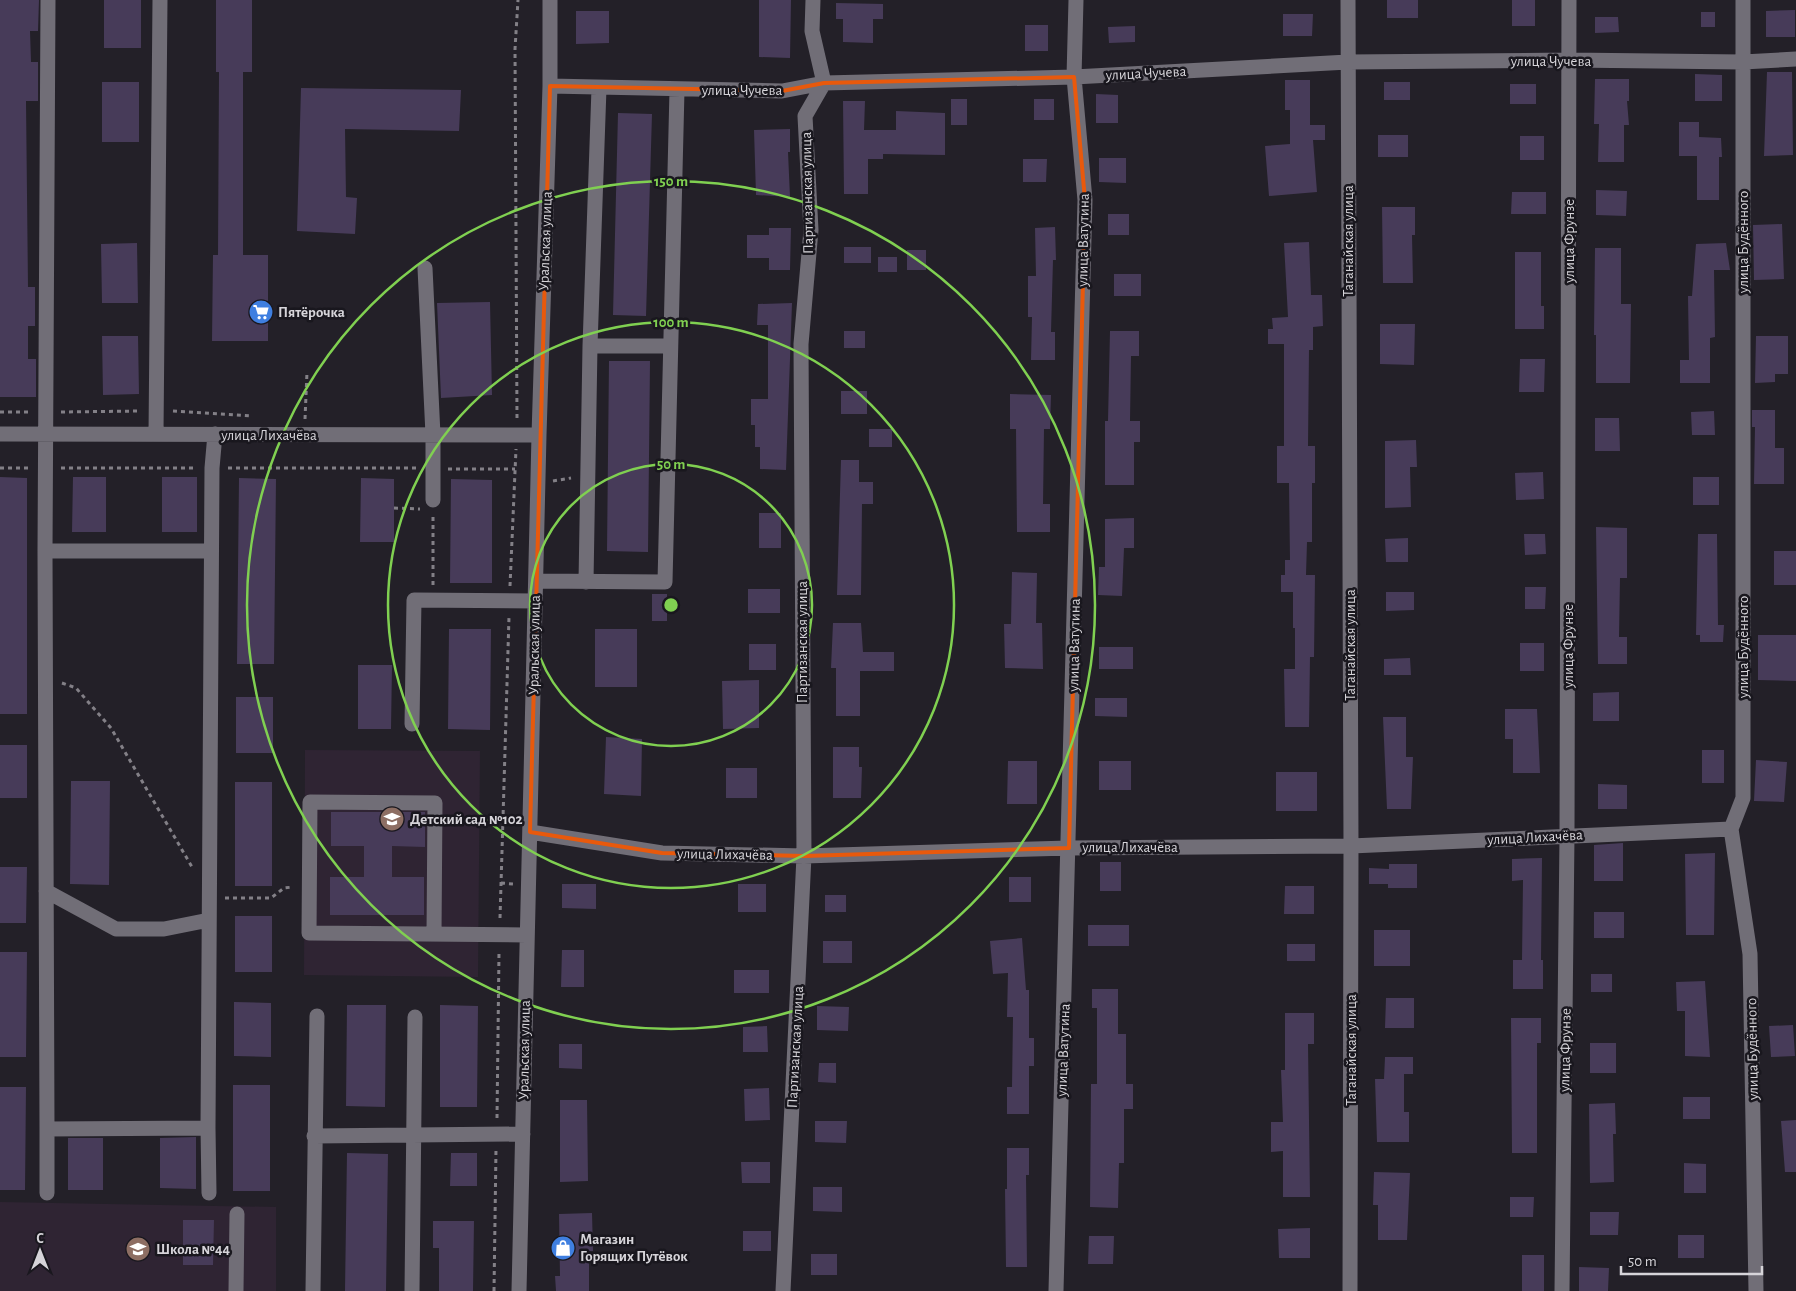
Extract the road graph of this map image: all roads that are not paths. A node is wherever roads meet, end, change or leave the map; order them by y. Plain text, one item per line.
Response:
1 (48, 0) edge
2 (160, 0) edge
3 (550, 0) edge
4 (813, 0) edge
5 (1076, 0) edge
6 (1348, 0) edge
7 (1569, 0) edge
8 (1743, 0) edge
9 (1796, 59) edge
10 (1569, 60) junction
11 (1348, 62) junction
12 (1743, 62) junction
13 (1074, 77) junction
14 (824, 83) junction
15 (550, 86) junction
16 (599, 88) junction
17 (677, 90) junction
18 (425, 268) dead end
19 (590, 346) junction
20 (670, 346) junction
21 (0, 434) edge
22 (46, 434) junction
23 (156, 434) junction
24 (215, 434) junction
25 (433, 435) junction
26 (539, 435) junction
27 (433, 500) road end
28 (45, 551) junction
29 (211, 551) junction
30 (536, 581) junction
31 (586, 582) junction
32 (535, 601) junction
33 (412, 724) dead end
34 (1731, 829) junction
35 (530, 832) junction
36 (1567, 836) junction
37 (1351, 846) junction
38 (1069, 848) junction
39 (804, 856) junction
40 (46, 891) junction
41 (209, 920) junction
42 (434, 934) junction
43 (527, 935) junction
44 (317, 1016) dead end
45 (415, 1018) dead end
46 (47, 1128) junction
47 (208, 1128) junction
48 (415, 1134) junction
49 (522, 1134) junction
50 (314, 1136) junction
51 (47, 1193) dead end
52 (208, 1193) dead end
53 (237, 1214) dead end
54 (236, 1291) edge
55 (313, 1291) edge
56 (412, 1291) edge
57 (519, 1291) edge
58 (783, 1291) edge
59 (1056, 1291) edge
60 (1350, 1291) edge
61 (1562, 1291) edge
62 (1756, 1291) edge

1 - 22 street
2 - 23 street
3 - 15 street, Уральская улица
4 - 14 street
5 - 13 street, улица Ватутина
6 - 11 street, Таганайская улица
7 - 10 street, улица Фрунзе
8 - 12 street, улица Будённого
9 - 12 street, улица Чучева
10 - 11 street, улица Чучева
10 - 12 street, улица Чучева
10 - 36 street, улица Фрунзе
11 - 13 street, улица Чучева
11 - 37 street, Таганайская улица
12 - 34 street, улица Будённого
13 - 14 street, улица Чучева
13 - 38 street, улица Ватутина
14 - 17 street, улица Чучева
14 - 39 street, Партизанская улица
15 - 16 street, улица Чучева
15 - 26 street, Уральская улица
16 - 17 street, улица Чучева
16 - 19 street
17 - 20 street
18 - 25 street
19 - 20 street
19 - 31 street
20 - 31 street
21 - 22 street, улица Лихачёва
22 - 23 street, улица Лихачёва
22 - 28 street
23 - 24 street, улица Лихачёва
24 - 25 street, улица Лихачёва
24 - 29 street
25 - 26 street, улица Лихачёва
25 - 27 street
26 - 30 street, Уральская улица
28 - 29 street
28 - 40 street
29 - 41 street
30 - 31 street
30 - 32 street, Уральская улица
32 - 33 street
32 - 35 street, Уральская улица
34 - 36 street, улица Лихачёва
34 - 62 street, улица Будённого
35 - 39 street, улица Лихачёва
35 - 43 street, Уральская улица
36 - 37 street, улица Лихачёва
36 - 61 street, улица Фрунзе
37 - 38 street, улица Лихачёва
37 - 60 street, Таганайская улица
38 - 39 street, улица Лихачёва
38 - 59 street, улица Ватутина
39 - 58 street, Партизанская улица
40 - 41 street
40 - 46 street
41 - 47 street
42 - 42 street
42 - 43 street
43 - 49 street, Уральская улица
44 - 50 street
45 - 48 street
46 - 47 street
46 - 51 street
47 - 52 street
48 - 49 street
48 - 50 street
48 - 56 street
49 - 57 street, Уральская улица
50 - 55 street
53 - 54 street

